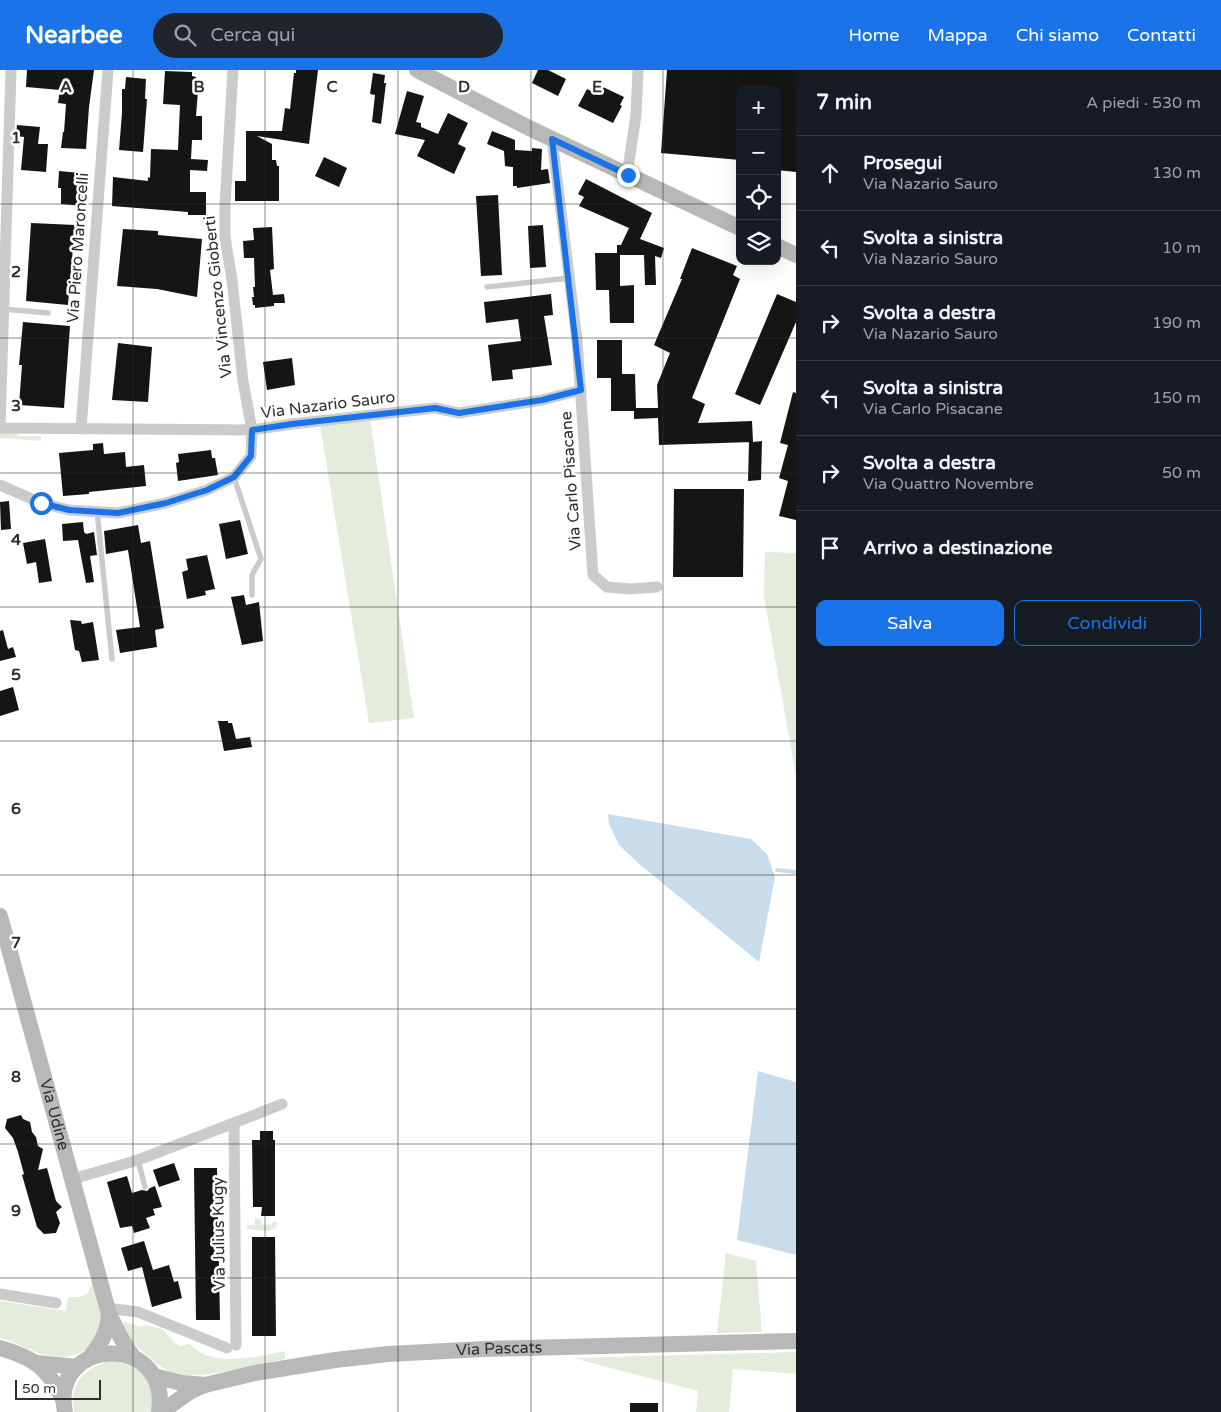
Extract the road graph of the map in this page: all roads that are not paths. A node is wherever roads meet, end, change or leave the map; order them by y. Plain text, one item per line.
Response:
1 (11, 70) edge
2 (108, 70) edge
3 (233, 70) edge
4 (638, 70) edge
5 (420, 71) edge
6 (4, 128) edge
7 (552, 139) junction
8 (628, 175) junction
9 (736, 226) edge
10 (781, 248) edge
11 (796, 255) edge
12 (569, 278) junction
13 (487, 287) dead end
14 (4, 309) junction
15 (48, 313) dead end
16 (581, 390) junction
17 (81, 429) junction
18 (252, 430) junction
19 (234, 477) junction
20 (0, 485) edge
21 (97, 511) junction
22 (657, 587) dead end
23 (252, 595) dead end
24 (112, 659) dead end
25 (0, 916) edge
26 (282, 1104) dead end
27 (234, 1123) junction
28 (138, 1160) junction
29 (73, 1179) junction
30 (145, 1187) dead end
31 (0, 1294) edge
32 (56, 1303) dead end
33 (109, 1311) junction
34 (796, 1341) edge
35 (0, 1348) edge
36 (92, 1356) junction
37 (133, 1356) junction
38 (36, 1363) junction
39 (77, 1366) junction
40 (154, 1376) junction
41 (205, 1385) junction
42 (64, 1405) edge
43 (160, 1412) edge

1 - 6 street
2 - 17 street, Via Piero Maroncelli
3 - 18 street, Via Vincenzo Gioberti
4 - 8 street
5 - 7 main road
6 - 14 street
7 - 8 main road
7 - 12 street, Via Carlo Pisacane
8 - 9 main road
10 - 11 main road
12 - 13 lane
12 - 16 street, Via Carlo Pisacane
14 - 15 lane
14 - 17 street
16 - 18 street, Via Nazario Sauro
16 - 22 street, Via Carlo Pisacane
17 - 18 street
18 - 19 street, Via Nazario Sauro
19 - 21 street, Via Nazario Sauro
19 - 23 lane
20 - 21 street, Via Nazario Sauro
21 - 24 lane
25 - 29 main road, Via Udine
26 - 27 street
27 - 28 street
27 - 33 street, Via Julius Kugy
28 - 29 street
28 - 30 lane
29 - 33 main road, Via Udine
31 - 32 street
33 - 36 main road, Via Udine
33 - 37 main road, Via Udine
34 - 41 main road, Via Pascats
35 - 38 main road
36 - 37 main road
36 - 39 main road
37 - 40 main road, Via Udine
38 - 39 main road
38 - 42 main road
39 - 42 main road
40 - 41 main road, Via Pascats
40 - 43 main road
41 - 43 main road, Via Pascats

